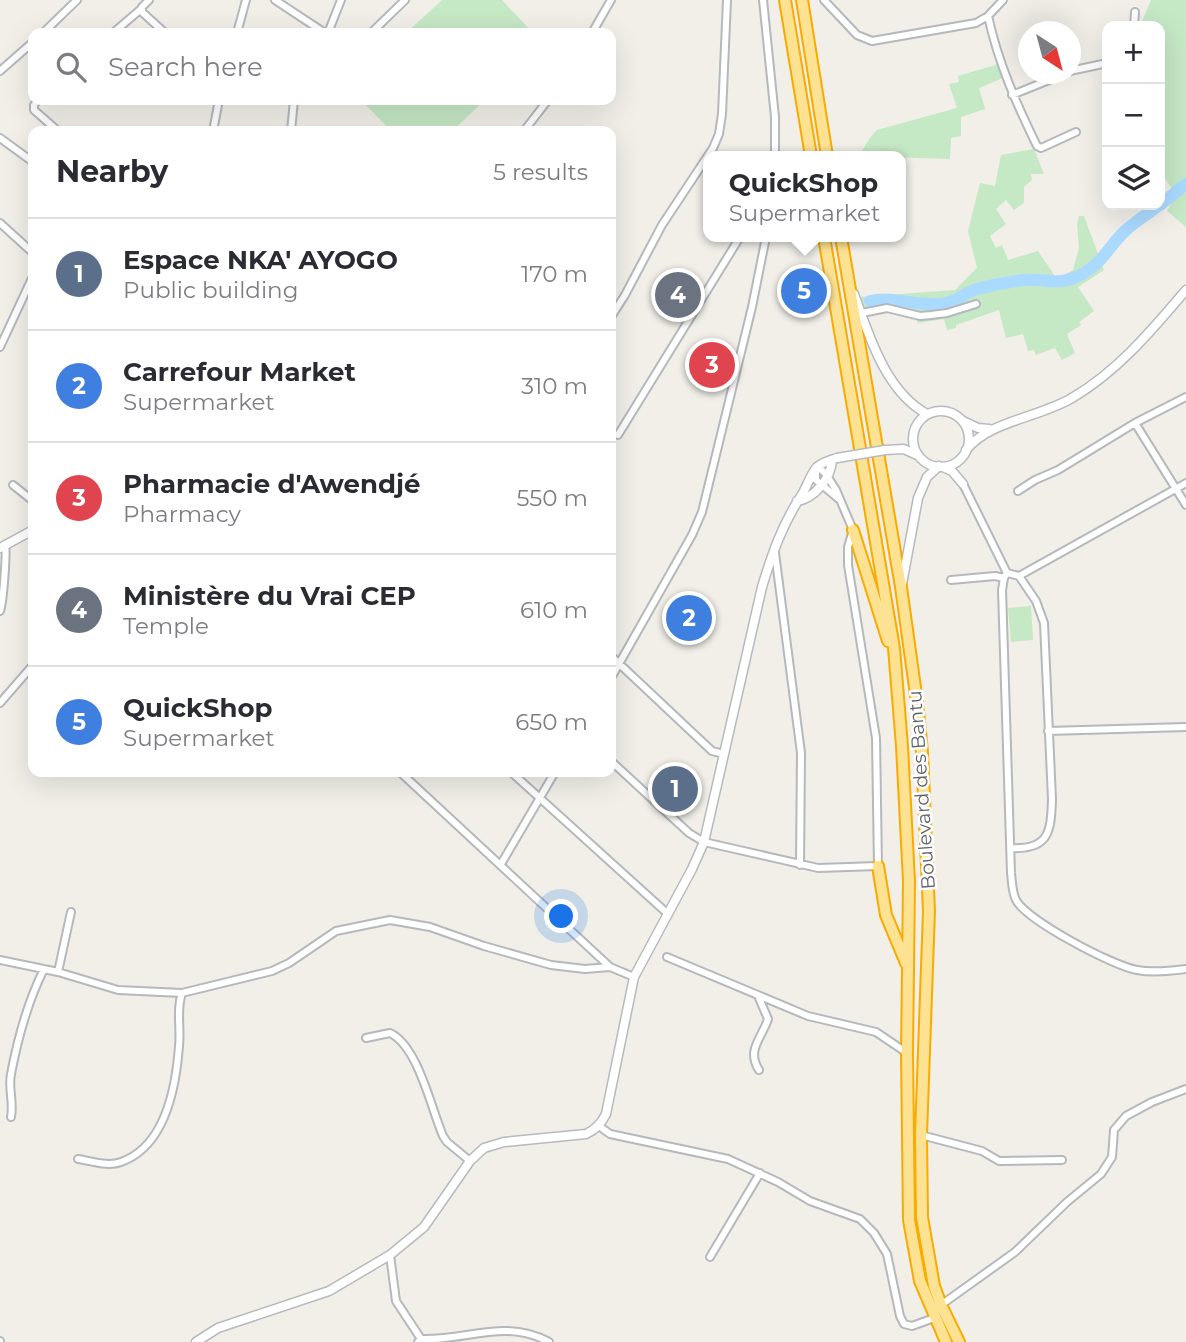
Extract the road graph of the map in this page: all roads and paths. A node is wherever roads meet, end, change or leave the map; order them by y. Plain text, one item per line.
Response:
1 (77, 0) edge
2 (149, 0) edge
3 (246, 0) edge
4 (275, 0) edge
5 (341, 0) edge
6 (405, 0) edge
7 (611, 0) edge
8 (727, 0) edge
9 (762, 0) edge
10 (785, 0) edge
11 (824, 0) edge
12 (1003, 0) edge
13 (805, 3) edge
14 (141, 9) junction
15 (1135, 12) dead end
16 (988, 16) junction
17 (1134, 21) edge
18 (48, 28) edge
19 (119, 28) edge
20 (160, 28) edge
21 (238, 28) edge
22 (318, 28) edge
23 (328, 28) edge
24 (377, 28) edge
25 (595, 28) edge
26 (28, 46) edge
27 (1102, 64) edge
28 (1081, 69) edge
29 (0, 71) edge
30 (1039, 84) edge
31 (1012, 95) junction
32 (34, 105) edge
33 (218, 105) edge
34 (294, 105) edge
35 (544, 105) edge
36 (52, 126) edge
37 (214, 126) edge
38 (291, 126) edge
39 (528, 126) edge
40 (1076, 132) dead end
41 (0, 138) edge
42 (711, 151) edge
43 (775, 151) edge
44 (810, 151) edge
45 (826, 151) edge
46 (28, 158) edge
47 (703, 163) edge
48 (0, 223) edge
49 (737, 242) edge
50 (765, 242) edge
51 (825, 242) edge
52 (842, 242) edge
53 (28, 248) edge
54 (849, 278) junction
55 (28, 287) edge
56 (1186, 290) edge
57 (976, 304) dead end
58 (616, 309) edge
59 (862, 313) junction
60 (0, 347) edge
61 (1186, 397) edge
62 (927, 414) junction
63 (963, 421) junction
64 (1135, 423) junction
65 (914, 429) junction
66 (992, 429) junction
67 (618, 435) dead end
68 (896, 448) junction
69 (964, 454) junction
70 (919, 456) junction
71 (834, 459) junction
72 (941, 466) junction
73 (817, 468) junction
74 (828, 477) junction
75 (1186, 483) edge
76 (821, 484) junction
77 (963, 484) junction
78 (13, 485) dead end
79 (1176, 489) junction
80 (1018, 491) dead end
81 (28, 497) edge
82 (839, 500) junction
83 (797, 501) junction
84 (1186, 505) edge
85 (853, 530) junction
86 (28, 533) edge
87 (2, 547) edge
88 (774, 547) junction
89 (861, 559) junction
90 (848, 565) junction
91 (1005, 576) junction
92 (1020, 576) junction
93 (951, 580) dead end
94 (901, 587) junction
95 (0, 611) edge
96 (894, 648) junction
97 (616, 660) edge
98 (619, 663) junction
99 (616, 669) edge
100 (28, 671) edge
101 (0, 703) edge
102 (1186, 727) edge
103 (1048, 731) junction
104 (724, 754) junction
105 (616, 766) edge
106 (405, 777) edge
107 (516, 777) edge
108 (552, 777) edge
109 (539, 798) junction
110 (704, 842) junction
111 (1011, 848) junction
112 (500, 864) junction
113 (800, 865) junction
114 (878, 866) junction
115 (71, 912) dead end
116 (668, 914) junction
117 (667, 957) dead end
118 (0, 960) edge
119 (907, 966) junction
120 (610, 967) junction
121 (44, 969) junction
122 (1186, 969) edge
123 (58, 972) junction
124 (634, 977) junction
125 (182, 993) junction
126 (759, 998) junction
127 (366, 1038) dead end
128 (907, 1053) junction
129 (759, 1070) dead end
130 (1186, 1089) edge
131 (11, 1117) dead end
132 (599, 1126) junction
133 (921, 1135) junction
134 (78, 1159) dead end
135 (1062, 1160) dead end
136 (470, 1161) junction
137 (760, 1173) junction
138 (390, 1255) junction
139 (710, 1257) dead end
140 (941, 1305) junction
141 (934, 1318) junction
142 (421, 1341) edge
143 (195, 1342) edge
144 (548, 1342) edge
145 (946, 1342) edge
146 (959, 1342) edge

1 - 18 street
2 - 14 street
3 - 21 street
4 - 22 street
5 - 23 street
6 - 24 street
7 - 25 street
8 - 42 street
9 - 43 street
10 - 44 highway
11 - 16 street
12 - 16 street
13 - 45 highway
14 - 19 street
14 - 20 street
15 - 17 street
16 - 31 street
26 - 29 street
27 - 28 street
30 - 31 street
31 - 40 street
32 - 36 street
33 - 37 street
34 - 38 street
35 - 39 street
41 - 46 street
47 - 58 street
48 - 53 street
49 - 67 street
50 - 98 street
51 - 96 highway, Boulevard des Bantu
52 - 54 highway, Boulevard des Bantu
54 - 59 main road
54 - 94 highway, Boulevard des Bantu
55 - 60 street
56 - 66 main road
57 - 59 street
59 - 62 main road
61 - 64 street
62 - 63 main road
62 - 65 main road
63 - 66 main road
63 - 69 main road
64 - 79 street
64 - 80 street
65 - 68 main road
65 - 70 main road
66 - 69 main road
68 - 70 main road
68 - 71 main road, bridge
69 - 72 main road
69 - 77 main road
70 - 72 main road
71 - 73 main road
71 - 74 main road
72 - 77 main road
72 - 94 main road
73 - 74 street
73 - 76 street
73 - 83 main road
74 - 76 main road
74 - 82 street
75 - 79 street
76 - 82 street
76 - 83 main road
77 - 91 street
78 - 81 street
79 - 84 street
79 - 92 street
82 - 85 street
83 - 88 main road
85 - 89 highway
85 - 90 street
86 - 87 main road
87 - 95 street
88 - 104 main road
88 - 113 street
89 - 90 street
89 - 96 highway
90 - 114 street
91 - 92 street
91 - 93 street
91 - 111 street
92 - 103 street
94 - 133 highway, Boulevard des Bantu
96 - 119 highway, Boulevard des Bantu
97 - 98 street
98 - 99 street
98 - 104 street
100 - 101 street
102 - 103 street
103 - 111 street
104 - 110 main road
105 - 110 street
106 - 112 street
107 - 109 street
108 - 109 street
109 - 112 street
109 - 116 street
110 - 113 street
110 - 116 main road
111 - 122 street
112 - 120 street
113 - 114 street
114 - 119 highway
115 - 123 street
116 - 124 main road
117 - 126 street
118 - 121 street
119 - 128 highway, Boulevard des Bantu
120 - 124 street
120 - 125 street
121 - 123 street
121 - 131 street
123 - 125 street
124 - 132 main road
125 - 134 street
126 - 128 street
126 - 129 street
127 - 136 street
128 - 141 highway, Boulevard des Bantu
130 - 140 street
132 - 136 main road
132 - 137 street
133 - 135 street
133 - 140 highway, Boulevard des Bantu
136 - 138 main road
137 - 139 street
137 - 141 street
138 - 142 street
138 - 143 main road
140 - 146 highway, Boulevard des Bantu
141 - 145 highway, Boulevard des Bantu
142 - 144 street

